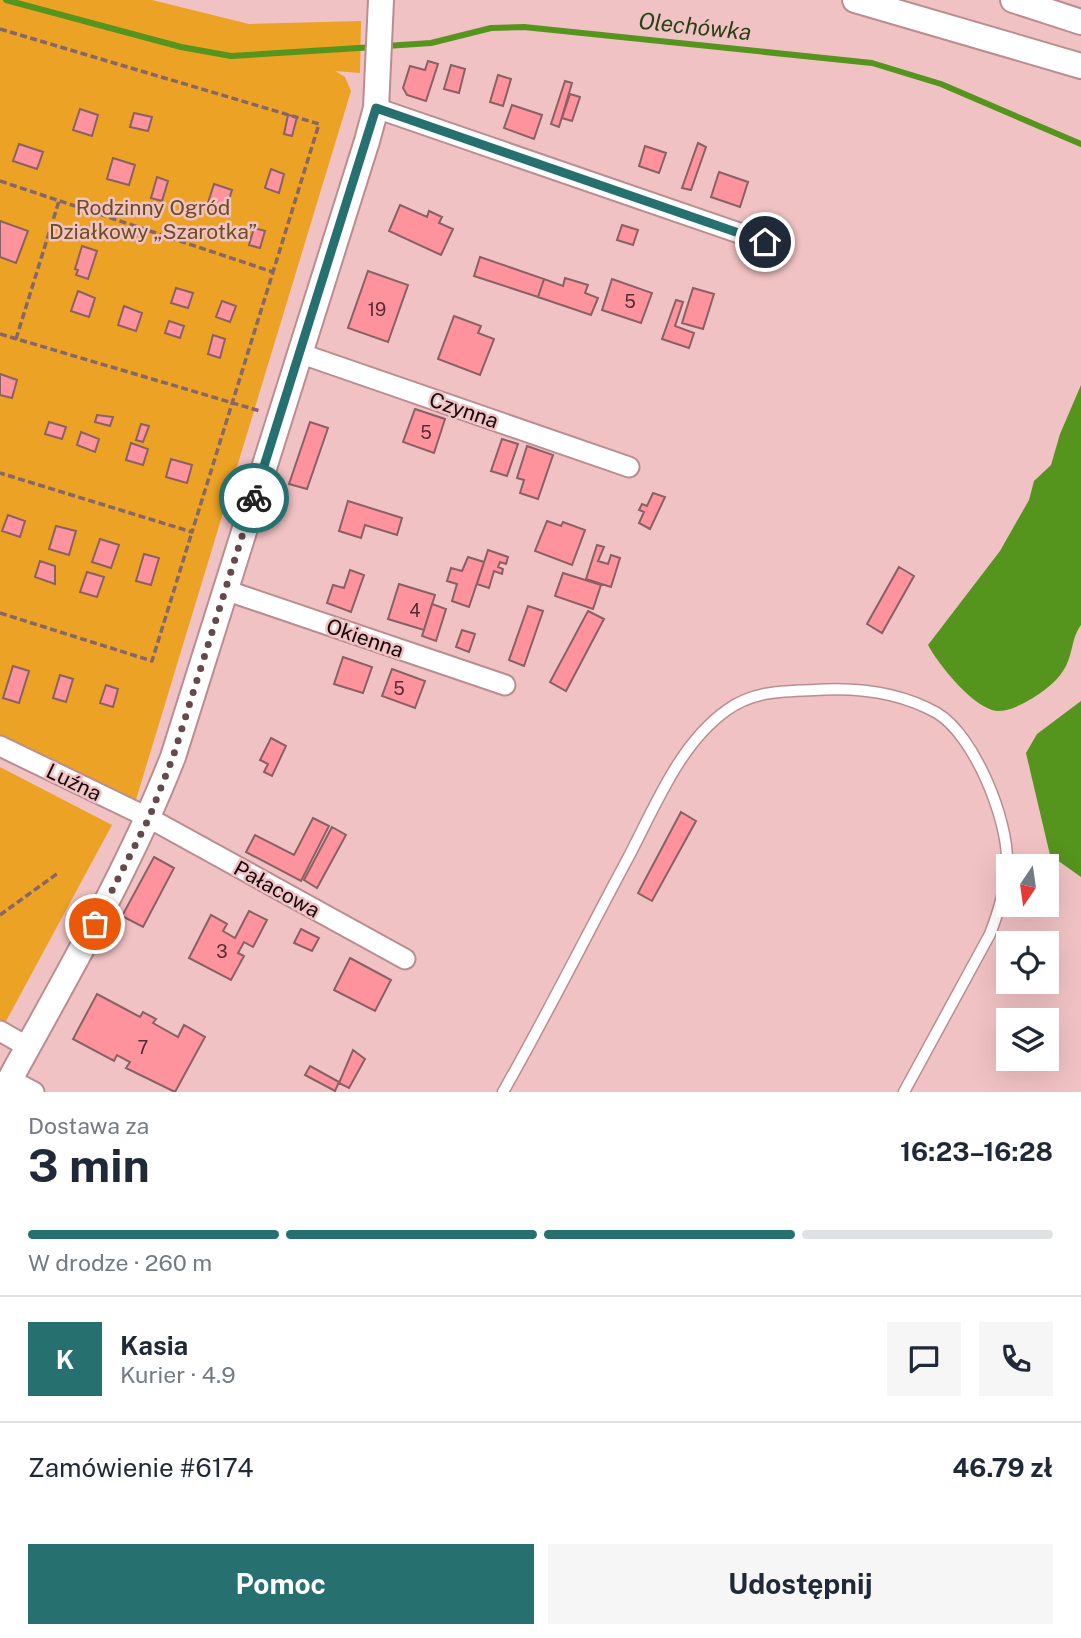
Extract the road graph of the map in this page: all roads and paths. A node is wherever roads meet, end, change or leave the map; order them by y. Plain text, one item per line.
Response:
1 (381, 0) edge
2 (855, 0) edge
3 (1013, 0) edge
4 (1081, 22) edge
5 (0, 29) edge
6 (1081, 66) edge
7 (376, 108) junction
8 (0, 181) edge
9 (59, 201) junction
10 (765, 242) dead end
11 (273, 272) junction
12 (0, 334) edge
13 (16, 339) junction
14 (299, 353) junction
15 (233, 402) junction
16 (279, 417) junction
17 (629, 467) dead end
18 (0, 474) edge
19 (192, 532) junction
20 (225, 590) junction
21 (0, 613) edge
22 (505, 685) dead end
23 (0, 746) edge
24 (149, 818) junction
25 (58, 873) dead end
26 (0, 915) edge
27 (405, 959) dead end
28 (0, 1031) edge
29 (28, 1046) junction
30 (7, 1086) edge
31 (34, 1092) edge
32 (503, 1092) edge
33 (904, 1092) edge

1 - 7 street
2 - 6 street
3 - 4 street
5 - 11 path
7 - 10 street
7 - 14 street
8 - 9 path
9 - 11 path
9 - 13 path
11 - 15 path
12 - 13 path
13 - 15 path
14 - 16 street
14 - 17 street, Czynna
15 - 16 path
15 - 19 path
16 - 20 street
18 - 19 path
19 - 21 path
20 - 22 street, Okienna
20 - 24 street
23 - 24 street, Luźna
24 - 27 street, Pałacowa
24 - 29 street
25 - 26 path
28 - 29 street
29 - 30 street
30 - 31 street
32 - 33 lane

